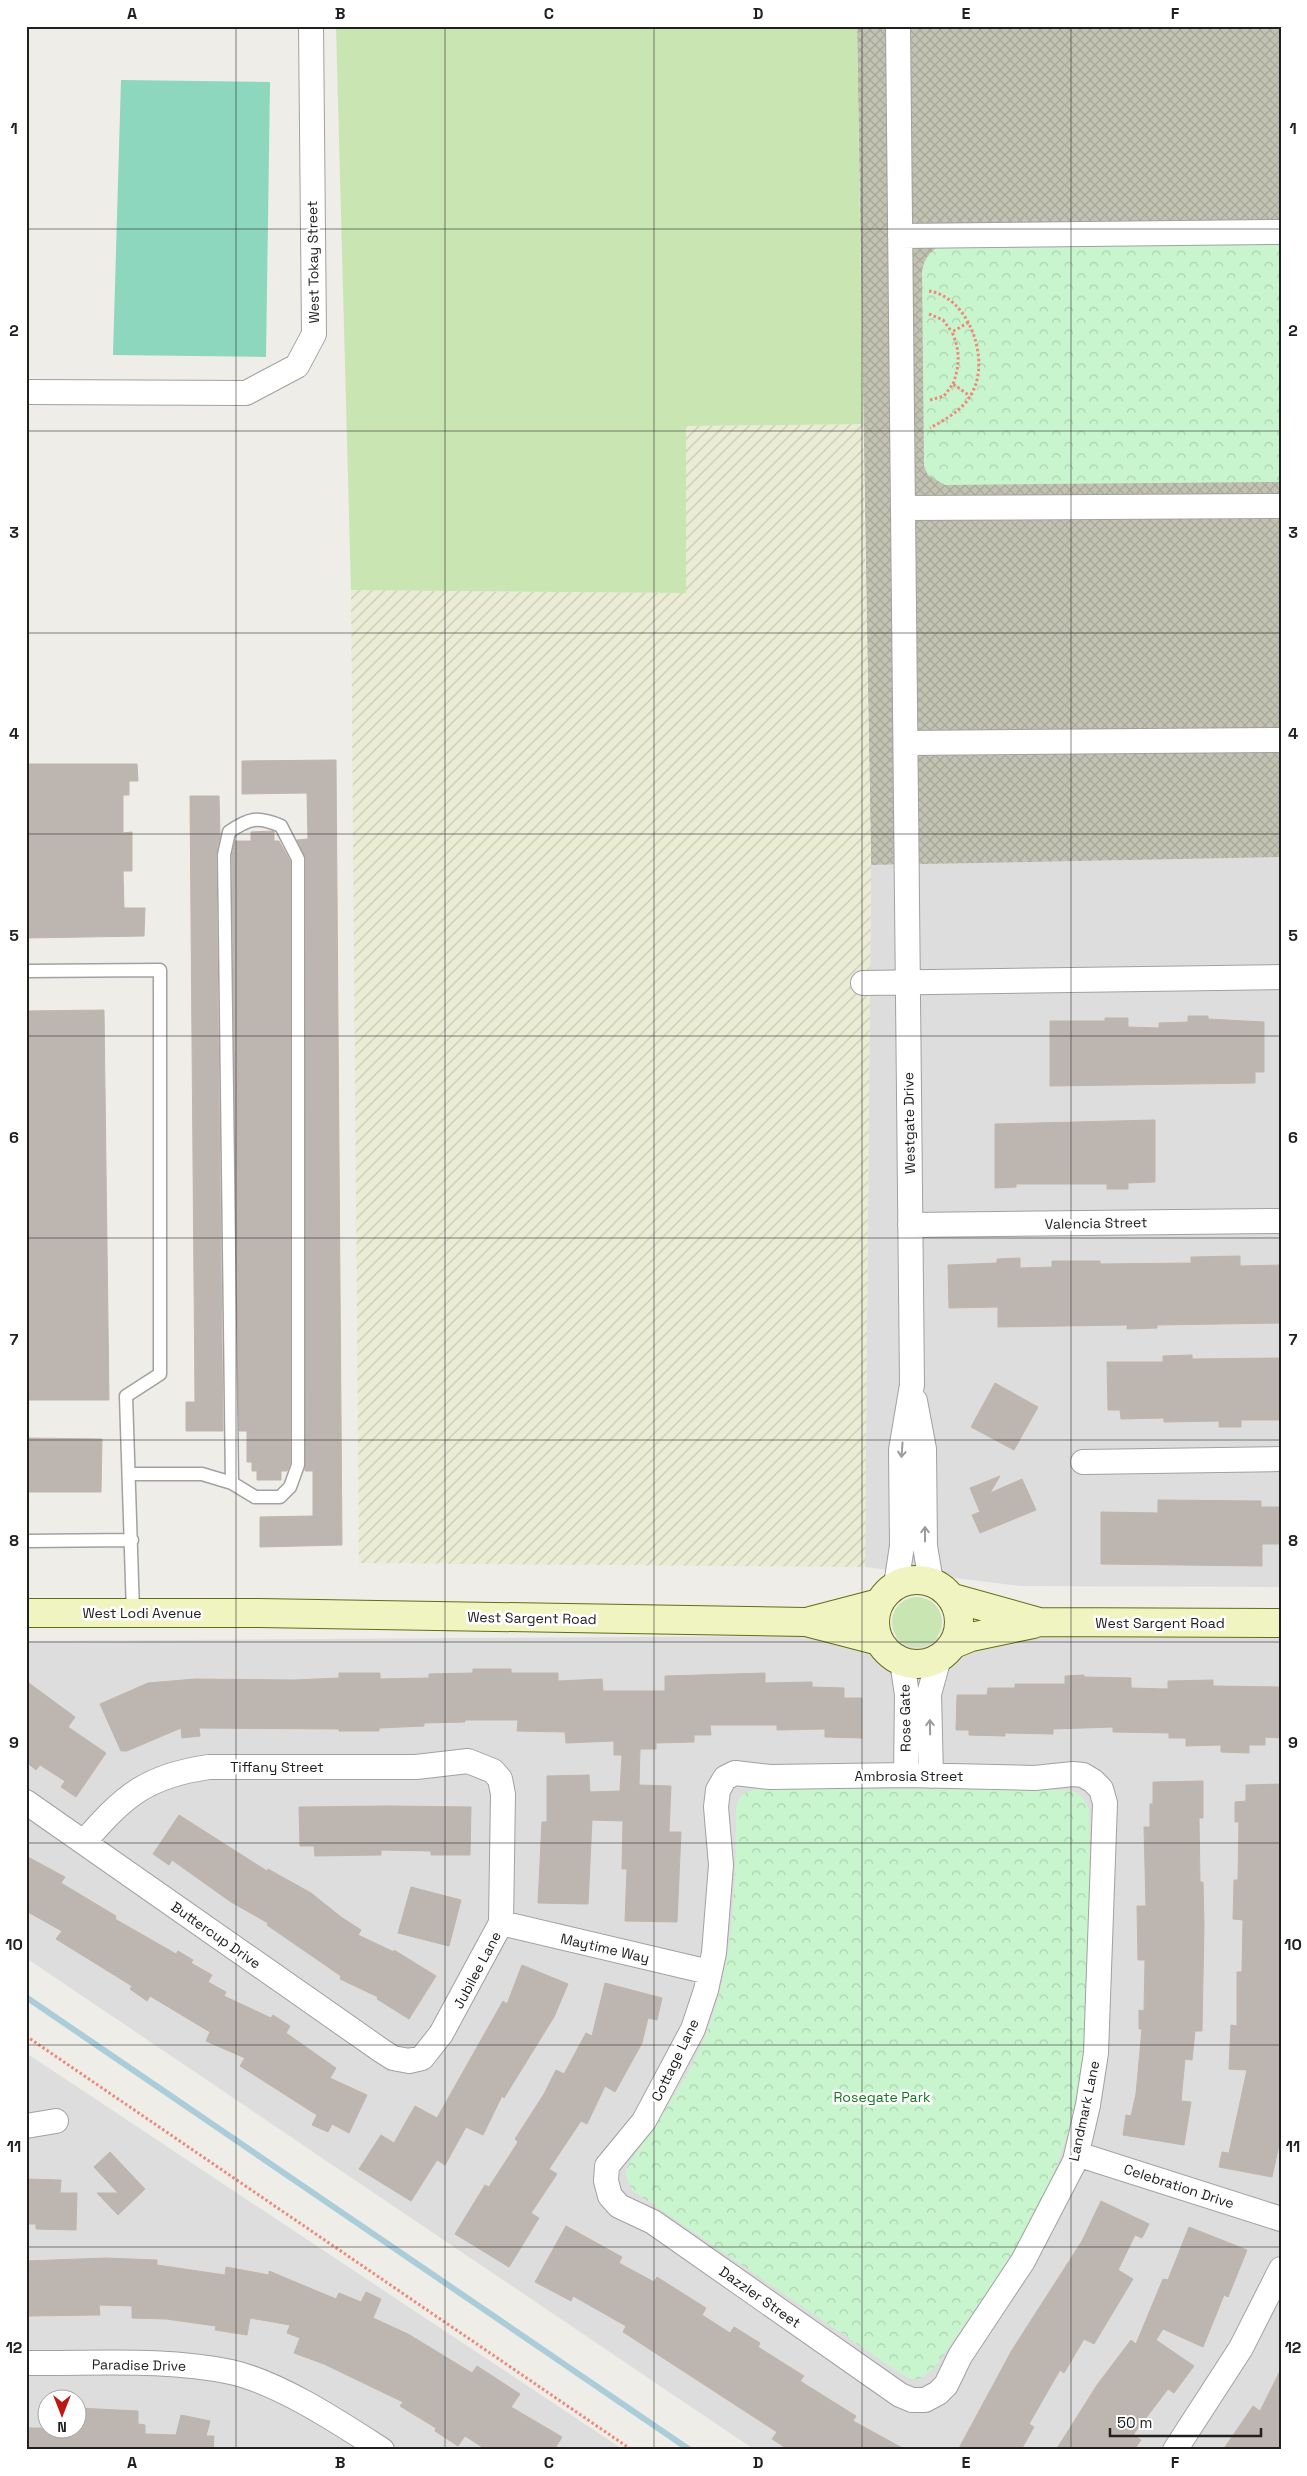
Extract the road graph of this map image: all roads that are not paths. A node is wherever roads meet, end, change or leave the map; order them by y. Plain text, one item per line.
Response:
1 (311, 26) edge
2 (898, 26) edge
3 (1281, 232) edge
4 (900, 236) junction
5 (26, 392) edge
6 (1281, 506) edge
7 (903, 508) junction
8 (1281, 740) edge
9 (906, 743) junction
10 (26, 971) edge
11 (1281, 977) edge
12 (864, 983) dead end
13 (907, 983) junction
14 (1281, 1221) edge
15 (910, 1225) junction
16 (912, 1385) junction
17 (1281, 1459) edge
18 (1083, 1462) dead end
19 (129, 1474) junction
20 (232, 1483) junction
21 (132, 1540) junction
22 (26, 1541) edge
23 (931, 1582) junction
24 (888, 1594) junction
25 (953, 1598) junction
26 (133, 1612) junction
27 (26, 1613) edge
28 (259, 1613) joint
29 (806, 1622) junction
30 (1040, 1622) junction
31 (1281, 1623) edge
32 (879, 1641) junction
33 (946, 1651) junction
34 (902, 1661) junction
35 (493, 1771) joint
36 (906, 1775) junction
37 (931, 1776) junction
38 (725, 1778) joint
39 (1093, 1781) joint
40 (26, 1802) edge
41 (84, 1842) junction
42 (501, 1924) junction
43 (709, 1972) junction
44 (409, 2061) joint
45 (56, 2121) dead end
46 (26, 2126) edge
47 (1077, 2154) junction
48 (606, 2181) joint
49 (1281, 2219) edge
50 (1281, 2269) edge
51 (26, 2364) edge
52 (925, 2400) joint
53 (382, 2450) edge
54 (1175, 2450) edge

1 - 5 street, West Tokay Street
2 - 4 street, Westgate Drive
3 - 4 street
4 - 7 street, Westgate Drive
6 - 7 street
7 - 9 street, Westgate Drive
8 - 9 street
9 - 13 street, Westgate Drive
10 - 19 lane
11 - 13 street
12 - 13 street
13 - 15 street, Westgate Drive
14 - 15 street, Valencia Street
15 - 16 street, Westgate Drive
23 -> 16 street, Westgate Drive
16 -> 24 street, Westgate Drive
17 - 18 street
19 - 20 lane
19 - 21 lane
20 - 20 lane
21 - 22 lane
21 - 26 lane
23 - 24 street
23 - 25 street
24 - 29 street, West Sargent Road
24 - 32 street
25 - 30 street, West Sargent Road
25 - 33 street
26 - 27 street, West Lodi Avenue
26 - 28 street, West Lodi Avenue
28 - 29 street, West Sargent Road
29 - 32 street, West Sargent Road
30 - 31 street, West Sargent Road
30 - 33 street, West Sargent Road
32 - 34 street
33 - 34 street
37 -> 33 street, Rose Gate
34 - 36 street, Rose Gate
35 - 41 street, Tiffany Street
35 - 42 street, Jubilee Lane
36 - 37 street, Ambrosia Street
36 - 38 street, Ambrosia Street
37 - 39 street, Ambrosia Street
38 - 43 street, Cottage Lane
39 - 47 street, Landmark Lane
40 - 41 street, Buttercup Drive
41 - 44 street, Buttercup Drive
42 - 43 street, Maytime Way
42 - 44 street, Jubilee Lane
43 - 48 street, Cottage Lane
45 - 46 street
47 - 49 street, Celebration Drive
47 - 52 street, Landmark Lane
48 - 52 street, Dazzler Street
50 - 54 street
51 - 53 street, Paradise Drive

